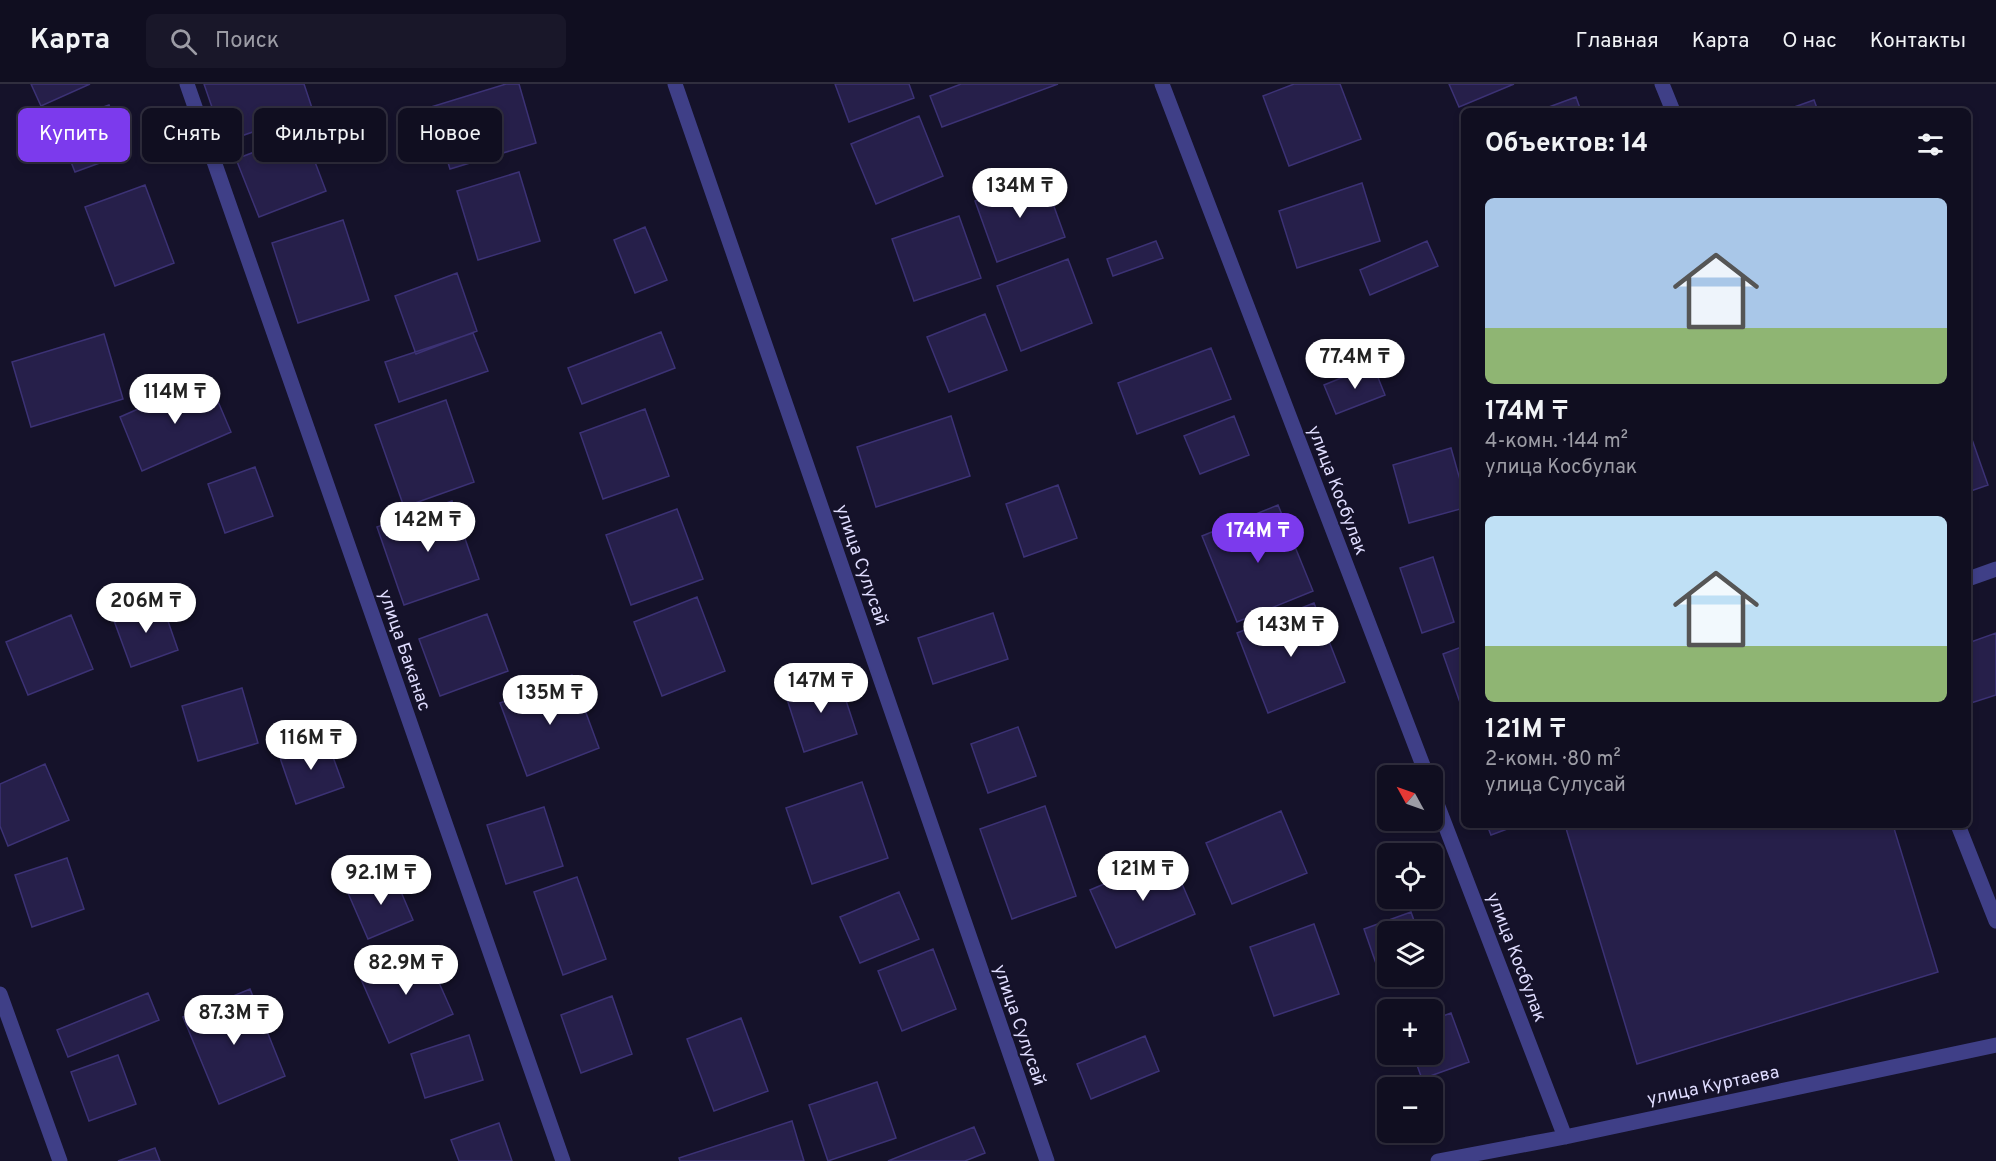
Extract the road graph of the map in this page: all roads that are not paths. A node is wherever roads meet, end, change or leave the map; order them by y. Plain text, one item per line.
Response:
1 (186, 84) edge
2 (675, 84) edge
3 (1162, 84) edge
4 (1662, 84) edge
5 (1672, 108) edge
6 (1996, 569) edge
7 (1971, 578) edge
8 (1422, 765) edge
9 (1443, 820) edge
10 (1960, 828) edge
11 (1996, 921) edge
12 (0, 994) edge
13 (1996, 1044) edge
14 (1565, 1137) junction
15 (60, 1161) edge
16 (563, 1161) edge
17 (1047, 1161) edge
18 (1438, 1161) edge

1 - 16 street, улица Баканас
2 - 17 street, улица Сулусай
3 - 8 street, улица Косбулак
4 - 5 street
6 - 7 street
9 - 14 street, улица Косбулак
10 - 11 street
12 - 15 street
13 - 14 street, улица Куртаева
14 - 18 street, улица Куртаева

